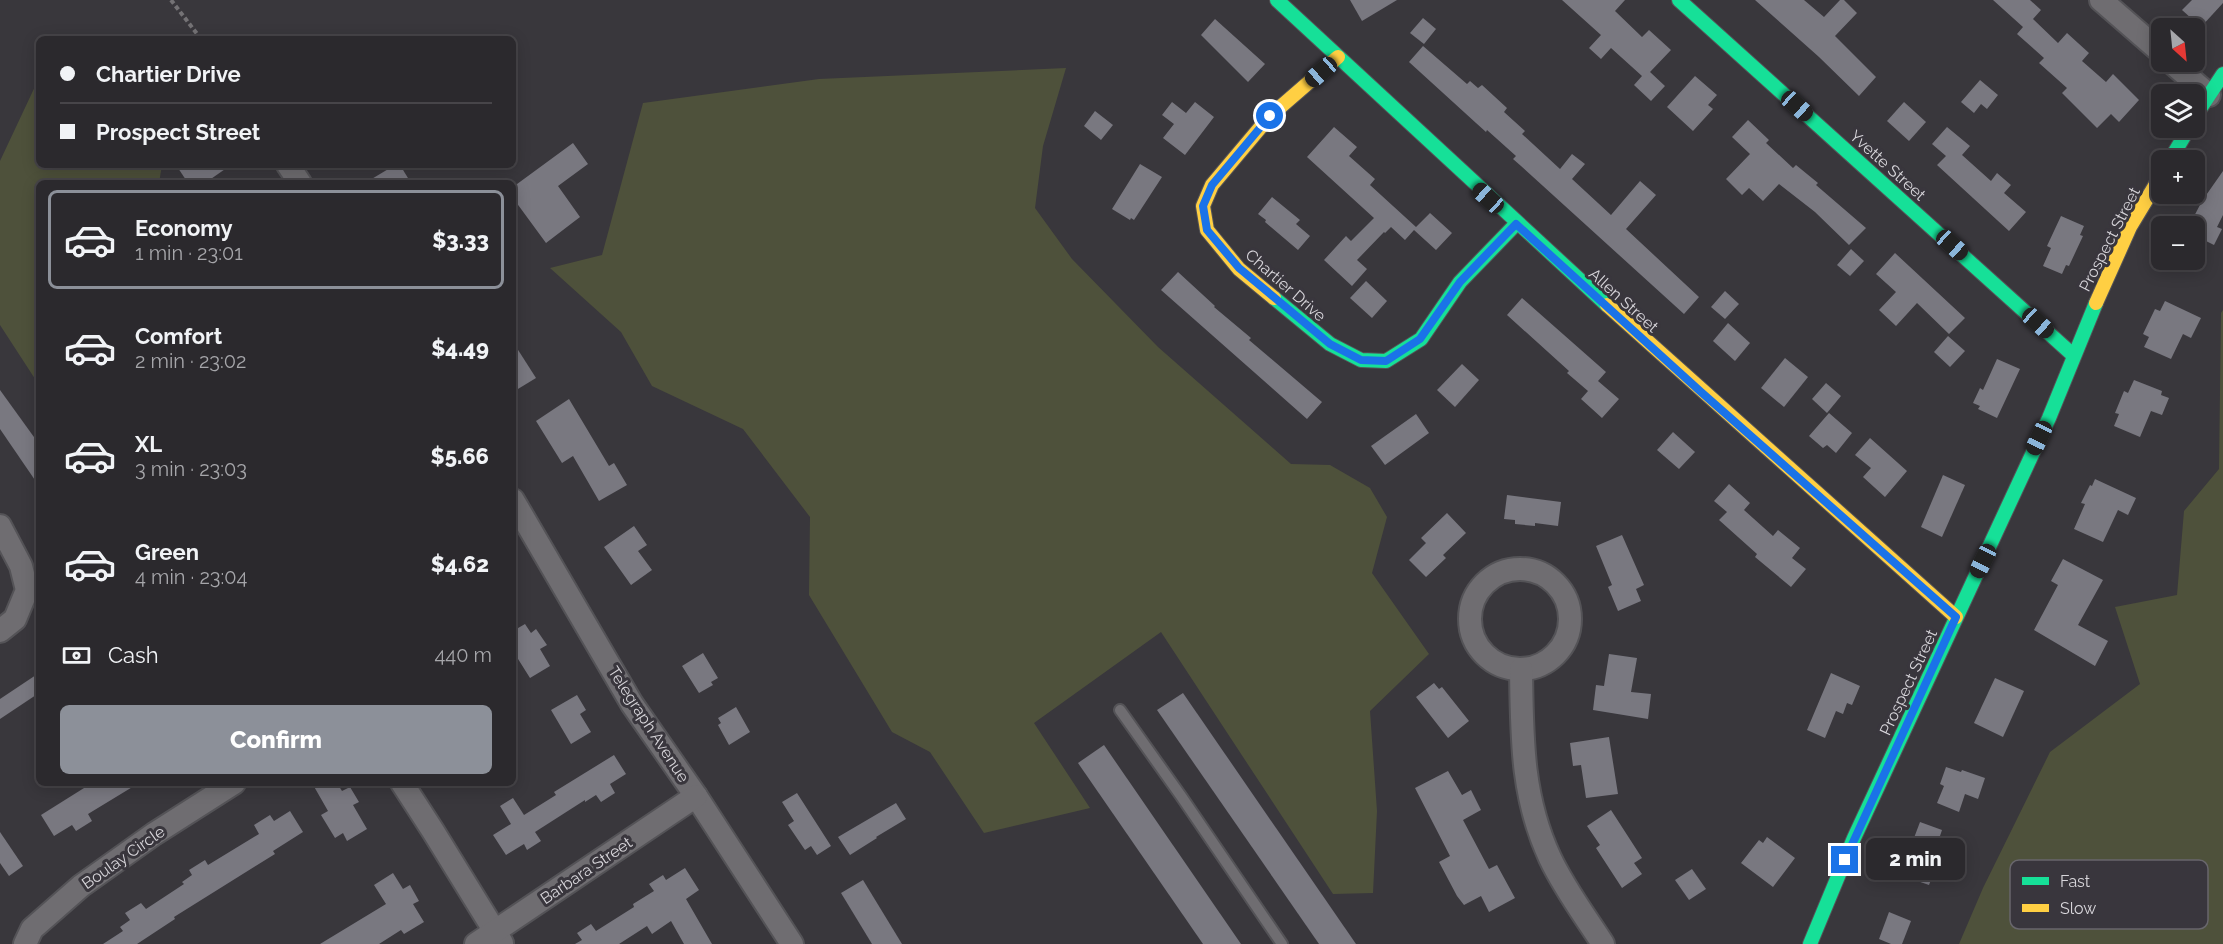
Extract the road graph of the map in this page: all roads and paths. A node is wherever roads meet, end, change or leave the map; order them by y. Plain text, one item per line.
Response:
1 (171, 0) edge
2 (1277, 0) edge
3 (1679, 0) edge
4 (2102, 0) edge
5 (199, 36) edge
6 (2151, 43) edge
7 (1338, 57) junction
8 (2183, 72) edge
9 (2223, 74) edge
10 (2209, 95) junction
11 (2205, 101) edge
12 (2151, 192) edge
13 (1516, 224) junction
14 (2073, 355) junction
15 (516, 505) edge
16 (0, 526) edge
17 (1956, 617) junction
18 (0, 631) edge
19 (1521, 669) junction
20 (1120, 710) dead end
21 (229, 786) edge
22 (404, 786) edge
23 (696, 796) junction
24 (491, 940) edge
25 (25, 944) edge
26 (792, 944) edge
27 (1282, 944) edge
28 (1603, 944) edge
29 (1810, 944) edge

1 - 5 path
2 - 7 street, Allen Street
3 - 14 street, Yvette Street
4 - 6 street
7 - 13 street, Allen Street
7 - 13 street, Chartier Drive
8 - 10 street
9 - 10 street
10 - 11 street
12 - 14 street, Prospect Street
13 - 17 street, Allen Street
14 - 17 street, Prospect Street
15 - 23 street, Telegraph Avenue
16 - 18 street
17 - 29 street, Prospect Street
19 - 19 street
19 - 28 street
20 - 27 lane
21 - 25 street, Boulay Circle
22 - 24 street
23 - 24 street, Barbara Street
23 - 26 street, Telegraph Avenue

